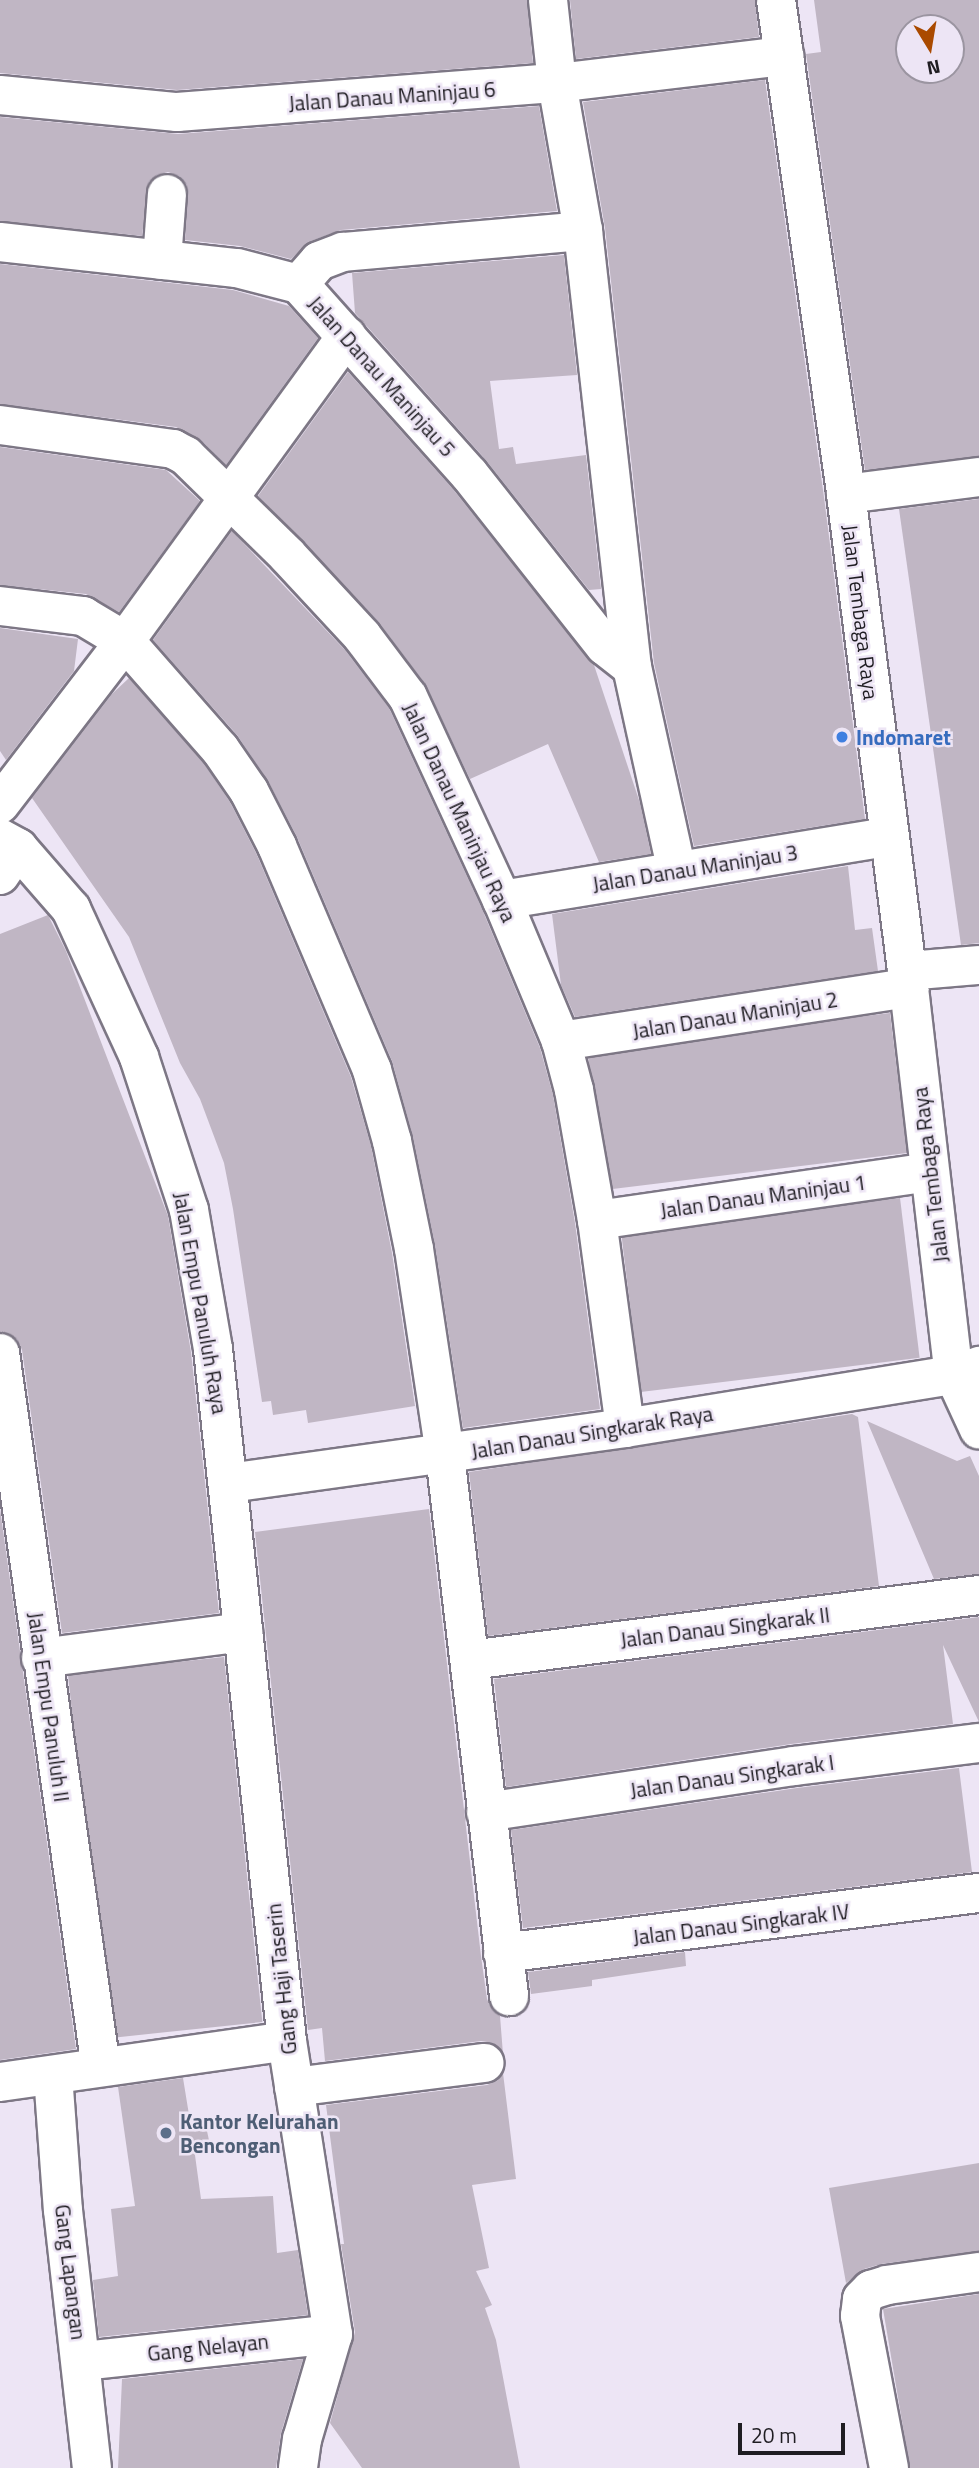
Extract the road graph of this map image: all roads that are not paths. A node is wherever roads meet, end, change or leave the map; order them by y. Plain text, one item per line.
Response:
1 (548, 0) edge
2 (776, 0) edge
3 (784, 57) junction
4 (558, 83) junction
5 (0, 95) edge
6 (167, 194) dead end
7 (583, 230) junction
8 (0, 242) edge
9 (162, 260) junction
10 (299, 284) junction
11 (347, 336) junction
12 (0, 425) edge
13 (979, 477) edge
14 (846, 495) junction
15 (229, 499) junction
16 (0, 606) edge
17 (125, 641) junction
18 (632, 667) junction
19 (0, 804) edge
20 (888, 836) junction
21 (6, 854) edge
22 (677, 871) junction
23 (502, 900) junction
24 (979, 965) edge
25 (908, 980) junction
26 (561, 1041) junction
27 (929, 1172) junction
28 (597, 1220) junction
29 (0, 1353) edge
30 (966, 1371) edge
31 (625, 1428) junction
32 (979, 1429) edge
33 (445, 1455) junction
34 (229, 1483) junction
35 (11, 1519) edge
36 (979, 1595) edge
37 (243, 1632) junction
38 (41, 1658) junction
39 (470, 1660) junction
40 (979, 1743) edge
41 (486, 1812) junction
42 (979, 1893) edge
43 (503, 1953) junction
44 (509, 1996) dead end
45 (287, 2041) junction
46 (100, 2061) dead end
47 (484, 2063) dead end
48 (54, 2075) junction
49 (0, 2082) edge
50 (294, 2087) junction
51 (979, 2272) edge
52 (333, 2334) junction
53 (82, 2361) junction
54 (92, 2468) edge
55 (298, 2468) edge
56 (889, 2468) edge

1 - 4 street
2 - 3 street, Jalan Tembaga Raya
3 - 4 street, Jalan Danau Maninjau 6
3 - 14 street, Jalan Tembaga Raya
4 - 5 street, Jalan Danau Maninjau 6
4 - 7 street
6 - 9 street
7 - 10 street
7 - 18 street
8 - 9 street, Jalan Danau Maninjau 5
9 - 10 street, Jalan Danau Maninjau 5
10 - 11 street, Jalan Danau Maninjau 5
11 - 15 street
11 - 18 street, Jalan Danau Maninjau 5
12 - 15 street, Jalan Danau Maninjau Raya
13 - 14 street
14 - 20 street, Jalan Tembaga Raya
15 - 17 street
15 - 23 street, Jalan Danau Maninjau Raya
16 - 17 street
17 - 19 street
17 - 33 street
18 - 22 street
20 - 22 street, Jalan Danau Maninjau 3
20 - 25 street, Jalan Tembaga Raya
21 - 34 street, Jalan Empu Panuluh Raya
22 - 23 street, Jalan Danau Maninjau 3
23 - 26 street, Jalan Danau Maninjau Raya
24 - 25 street, Jalan Danau Maninjau 2
25 - 26 street, Jalan Danau Maninjau 2
25 - 27 street, Jalan Tembaga Raya
26 - 28 street, Jalan Danau Maninjau Raya
27 - 28 street, Jalan Danau Maninjau 1
27 - 30 street, Jalan Tembaga Raya
28 - 31 street, Jalan Danau Maninjau Raya
29 - 35 street, Jalan Empu Panuluh II
30 - 31 street, Jalan Danau Singkarak Raya
30 - 32 street, Jalan Tembaga Raya
31 - 33 street, Jalan Danau Singkarak Raya
33 - 34 street, Jalan Danau Singkarak Raya
33 - 39 street
34 - 37 street, Gang Haji Taserin
35 - 38 street, Jalan Empu Panuluh II
36 - 39 street, Jalan Danau Singkarak II
37 - 38 street
37 - 45 street, Gang Haji Taserin
38 - 46 street, Jalan Empu Panuluh II
39 - 41 street
40 - 41 street, Jalan Danau Singkarak I
41 - 43 street
42 - 43 street, Jalan Danau Singkarak IV
43 - 44 street
45 - 48 street
45 - 50 street, Gang Haji Taserin
47 - 50 street
48 - 49 street
48 - 53 street, Gang Lapangan
50 - 52 street, Gang Haji Taserin
51 - 56 street
52 - 53 street, Gang Nelayan
52 - 55 street, Gang Haji Taserin
53 - 54 street, Gang Lapangan

